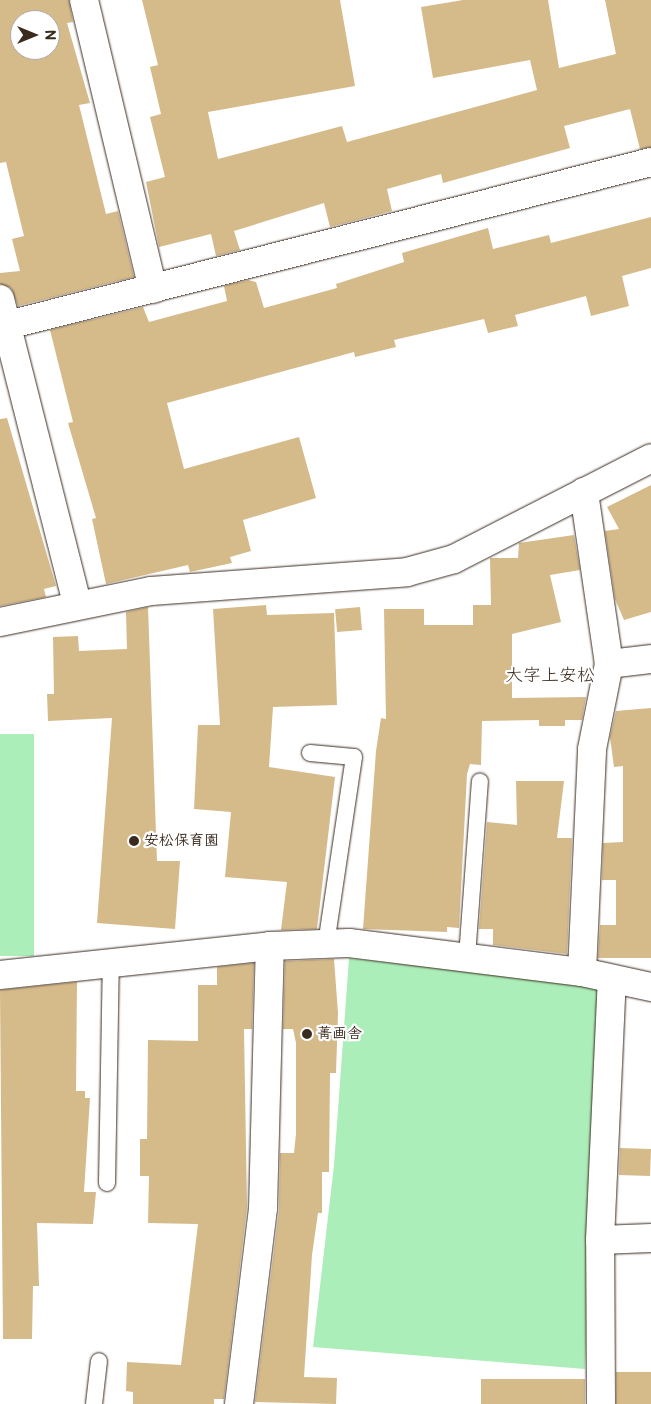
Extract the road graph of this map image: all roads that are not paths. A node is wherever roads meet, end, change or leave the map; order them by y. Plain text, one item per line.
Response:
1 (84, 0) edge
2 (651, 162) edge
3 (153, 288) junction
4 (0, 299) edge
5 (3, 326) edge
6 (651, 458) edge
7 (584, 492) junction
8 (77, 603) junction
9 (0, 622) edge
10 (651, 659) edge
11 (609, 664) junction
12 (310, 753) dead end
13 (480, 781) dead end
14 (326, 944) junction
15 (270, 946) junction
16 (467, 957) junction
17 (111, 964) junction
18 (582, 972) junction
19 (0, 975) edge
20 (612, 980) junction
21 (651, 987) edge
22 (107, 1183) dead end
23 (651, 1238) edge
24 (600, 1240) junction
25 (99, 1361) dead end
26 (94, 1404) edge
27 (239, 1404) edge
28 (601, 1404) edge

1 - 3 street
2 - 3 street
3 - 5 street
4 - 5 street
5 - 8 street
6 - 7 street
7 - 8 street
7 - 11 street
8 - 9 street
10 - 11 street
11 - 18 street
12 - 14 lane
13 - 16 lane
14 - 15 street
14 - 16 street
15 - 17 street
15 - 27 street
16 - 18 street
17 - 19 street
17 - 22 lane
18 - 20 street
20 - 21 street
20 - 24 street
23 - 24 street
24 - 28 street
25 - 26 lane

